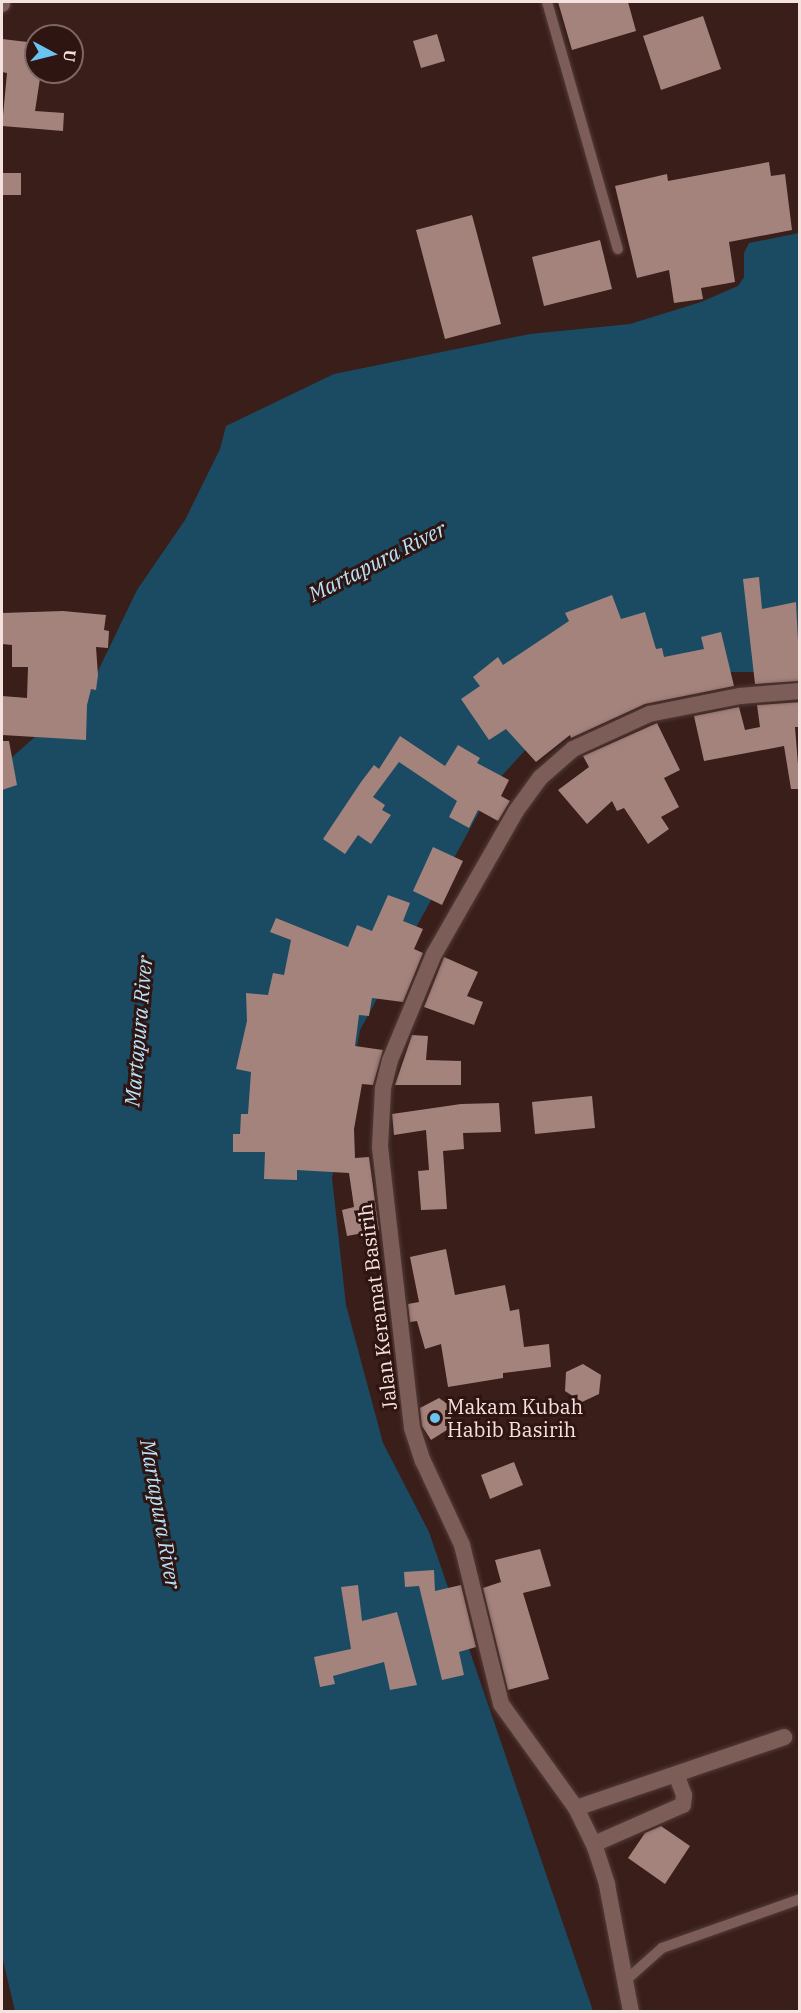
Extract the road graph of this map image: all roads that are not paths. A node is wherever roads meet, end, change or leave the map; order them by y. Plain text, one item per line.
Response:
1 (547, 2) edge
2 (618, 249) dead end
3 (800, 691) edge
4 (784, 1737) dead end
5 (676, 1773) junction
6 (576, 1808) junction
7 (594, 1844) junction
8 (800, 1899) edge
9 (625, 1981) junction
10 (631, 2012) edge

1 - 2 lane
3 - 6 street, Jalan Keramat Basirih
4 - 5 street
5 - 6 street
5 - 7 street
6 - 7 street, Jalan Keramat Basirih
7 - 9 street, Jalan Keramat Basirih
8 - 9 lane
9 - 10 street, Jalan Keramat Basirih

